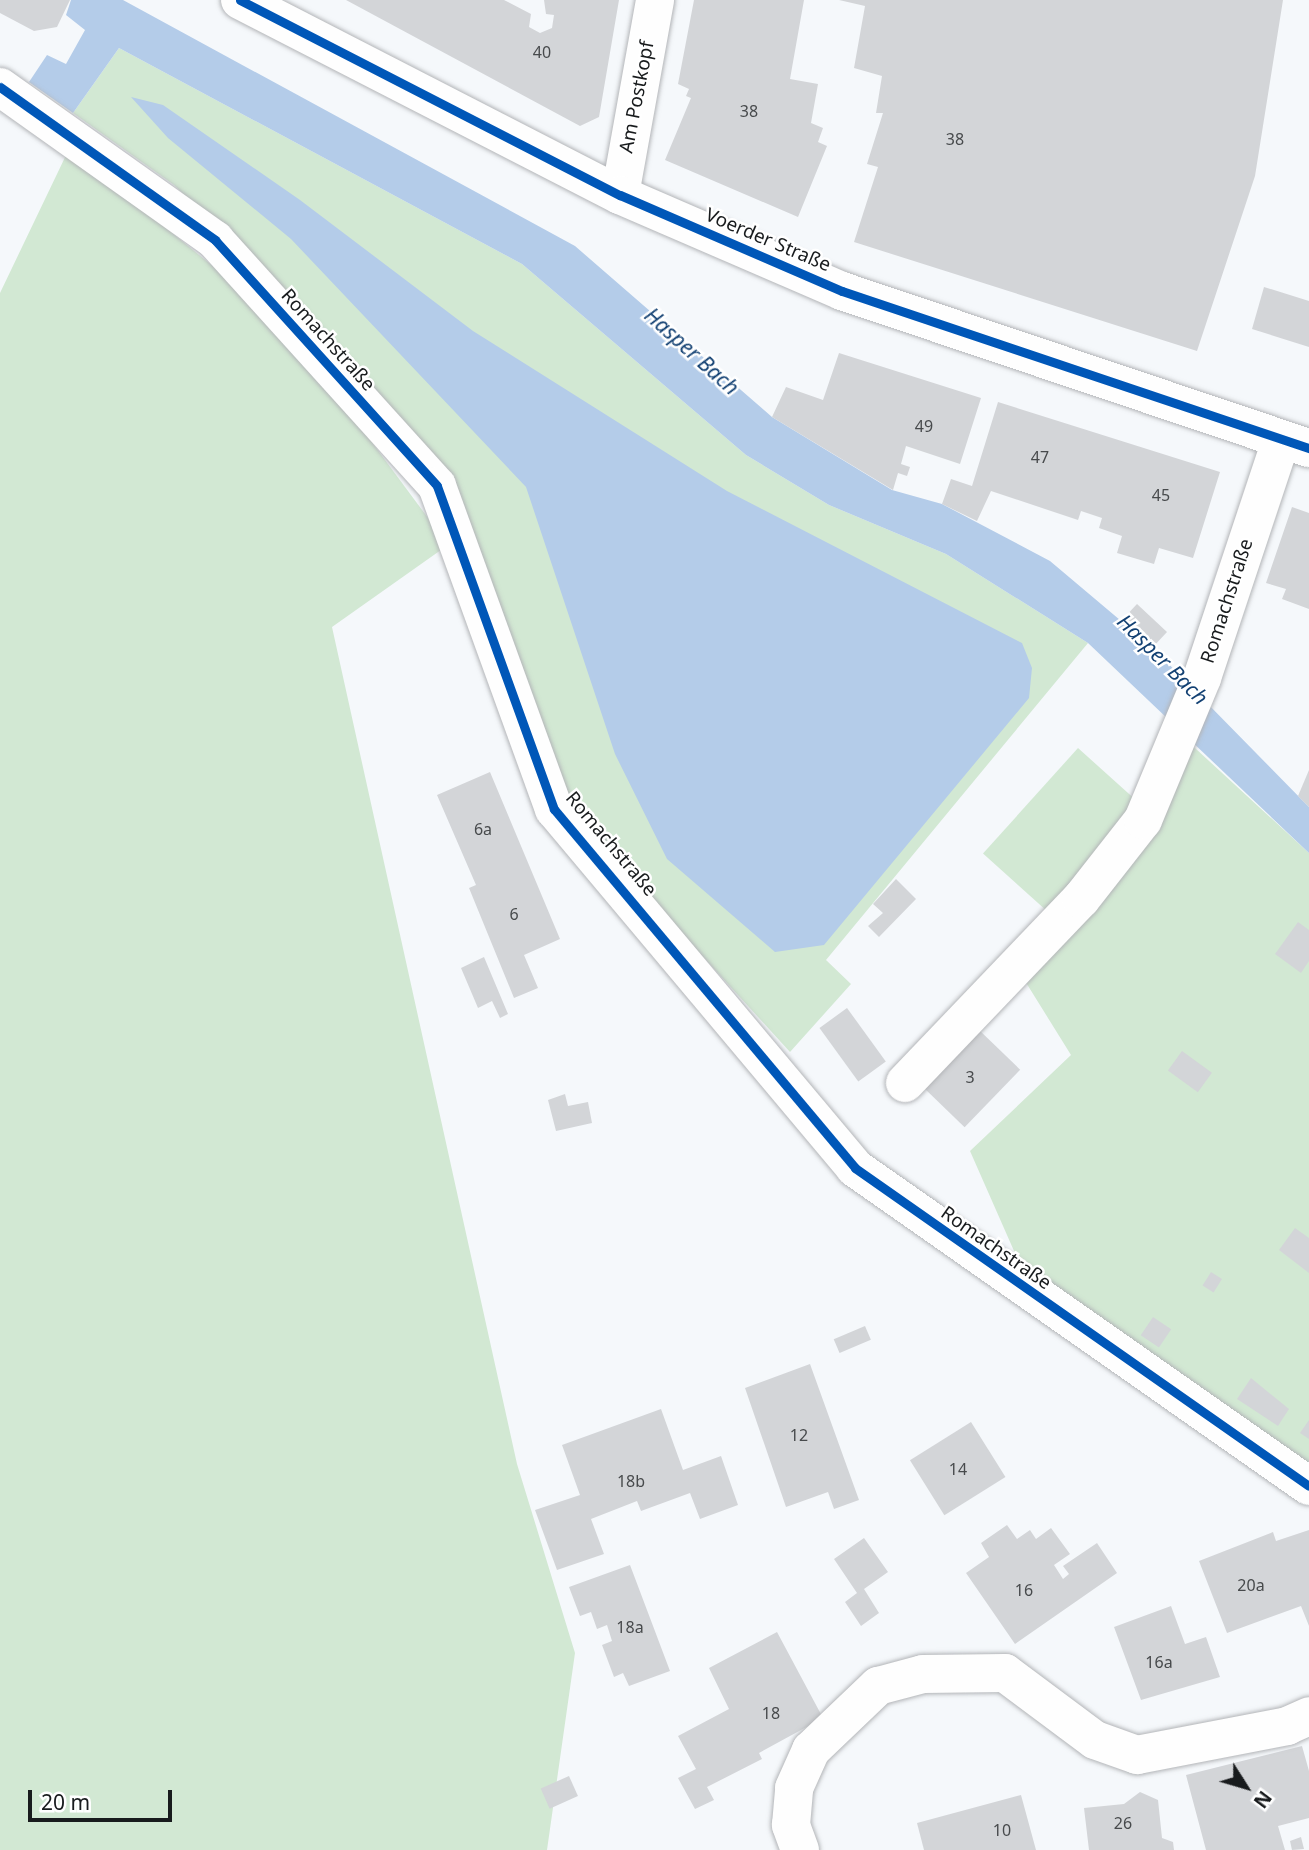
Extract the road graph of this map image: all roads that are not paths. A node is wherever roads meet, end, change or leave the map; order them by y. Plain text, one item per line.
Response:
1 (240, 0) edge
2 (655, 0) edge
3 (0, 87) edge
4 (620, 195) junction
5 (1295, 444) edge
6 (905, 1083) dead end
7 (1309, 1486) edge
8 (1309, 1716) edge
9 (800, 1850) edge

1 - 4 street, Voerder Straße
2 - 4 street, Am Postkopf
3 - 7 street, Romachstraße
4 - 5 street, Voerder Straße
5 - 6 street, Romachstraße
8 - 9 street

